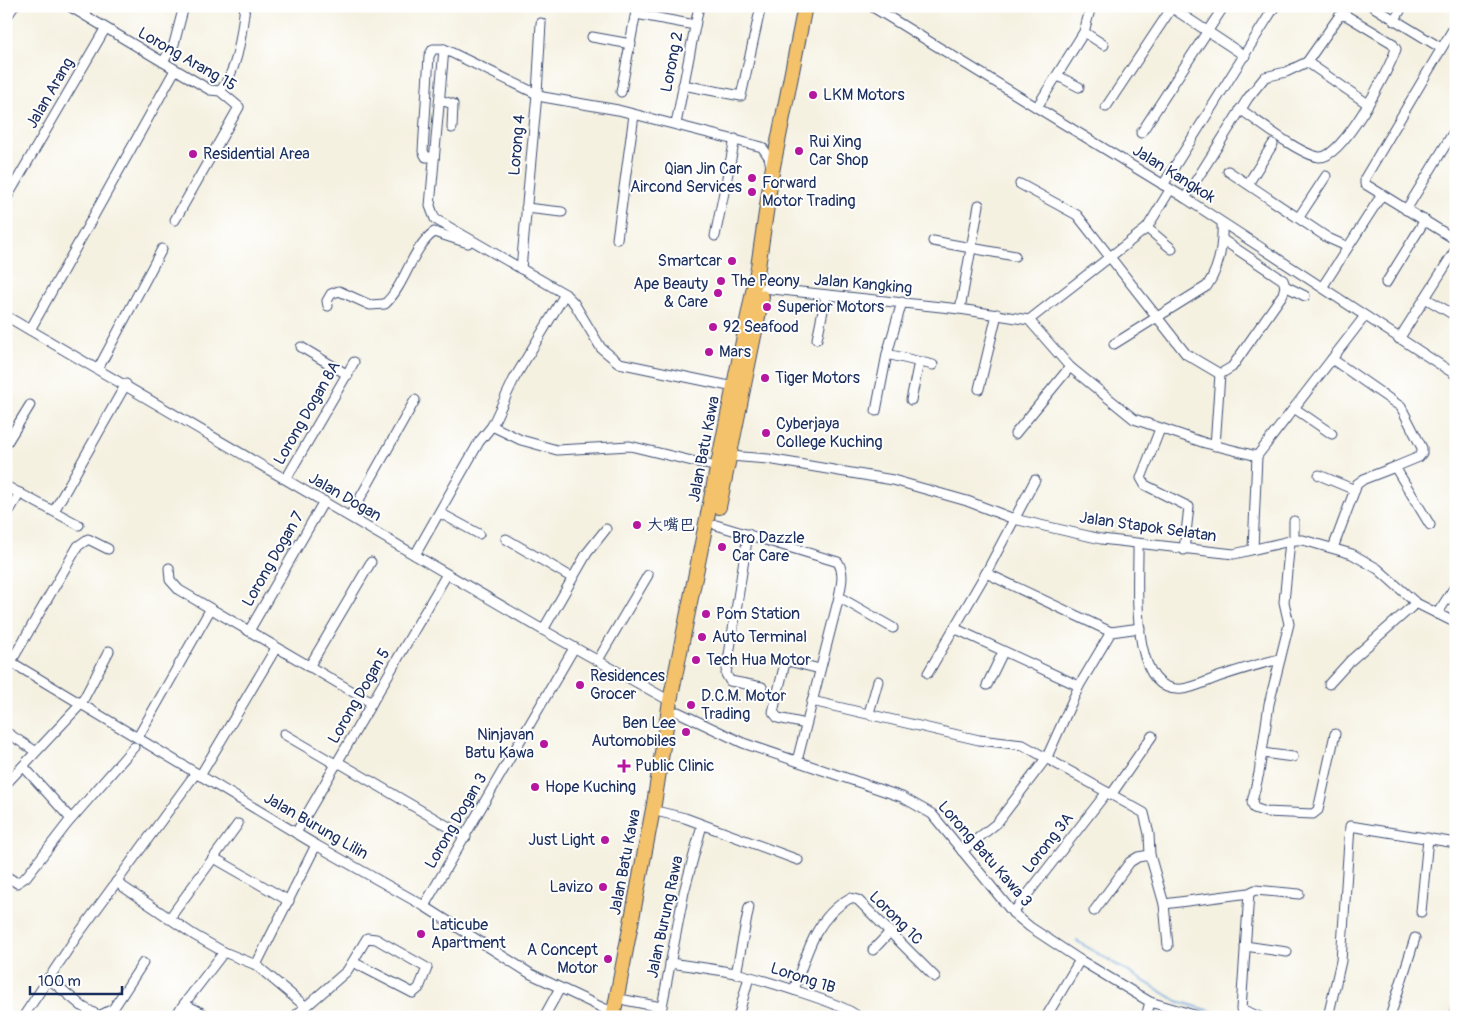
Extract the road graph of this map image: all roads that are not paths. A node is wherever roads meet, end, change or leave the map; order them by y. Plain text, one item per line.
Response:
1 (14, 6) edge
2 (69, 6) edge
3 (184, 6) edge
4 (245, 6) edge
5 (699, 6) edge
6 (761, 6) edge
7 (805, 6) edge
8 (813, 6) edge
9 (871, 6) edge
10 (1091, 6) edge
11 (1224, 6) edge
12 (1275, 6) edge
13 (1372, 6) edge
14 (1403, 6) edge
15 (1171, 7) edge
16 (79, 9) edge
17 (636, 10) edge
18 (6, 18) edge
19 (1394, 21) junction
20 (541, 23) dead end
21 (1456, 24) edge
22 (695, 25) junction
23 (105, 29) junction
24 (1084, 32) junction
25 (1208, 32) junction
26 (592, 37) dead end
27 (631, 44) junction
28 (1104, 45) dead end
29 (1441, 48) junction
30 (444, 49) junction
31 (1245, 56) junction
32 (163, 62) junction
33 (1307, 62) junction
34 (175, 70) junction
35 (1058, 76) junction
36 (683, 85) junction
37 (1080, 87) dead end
38 (220, 91) junction
39 (621, 92) dead end
40 (537, 94) junction
41 (440, 100) junction
42 (1368, 104) junction
43 (1037, 107) junction
44 (1106, 107) dead end
45 (1240, 109) junction
46 (634, 115) junction
47 (676, 124) junction
48 (782, 124) junction
49 (452, 128) dead end
50 (1456, 128) edge
51 (1141, 133) dead end
52 (735, 139) junction
53 (1273, 144) dead end
54 (762, 147) junction
55 (434, 156) junction
56 (1228, 171) dead end
57 (772, 172) junction
58 (1326, 176) dead end
59 (1020, 184) dead end
60 (1248, 184) junction
61 (1166, 188) junction
62 (1381, 196) junction
63 (1185, 198) junction
64 (6, 199) edge
65 (980, 205) dead end
66 (526, 208) junction
67 (1406, 210) junction
68 (562, 212) dead end
69 (1299, 218) junction
70 (175, 220) dead end
71 (1425, 220) junction
72 (1222, 223) junction
73 (1147, 228) junction
74 (715, 236) dead end
75 (617, 239) dead end
76 (1223, 240) junction
77 (1456, 240) edge
78 (933, 241) dead end
79 (475, 243) junction
80 (1346, 246) junction
81 (971, 248) junction
82 (162, 249) dead end
83 (1172, 249) dead end
84 (1456, 249) edge
85 (1015, 256) dead end
86 (1111, 258) junction
87 (520, 269) junction
88 (1386, 283) dead end
89 (1322, 286) junction
90 (763, 288) junction
91 (1284, 290) junction
92 (565, 294) junction
93 (826, 296) junction
94 (1305, 296) dead end
95 (1425, 298) junction
96 (902, 302) junction
97 (328, 306) dead end
98 (960, 309) junction
99 (997, 314) junction
100 (6, 316) edge
101 (1365, 316) junction
102 (1456, 316) edge
103 (1158, 318) junction
104 (1029, 320) junction
105 (30, 330) junction
106 (1400, 339) junction
107 (817, 340) dead end
108 (1114, 344) dead end
109 (301, 347) dead end
110 (887, 354) junction
111 (1332, 359) junction
112 (354, 362) dead end
113 (919, 362) junction
114 (933, 365) dead end
115 (1070, 367) junction
116 (98, 369) junction
117 (1220, 374) junction
118 (348, 375) junction
119 (1456, 375) edge
120 (126, 384) junction
121 (734, 387) junction
122 (979, 389) dead end
123 (415, 400) dead end
124 (911, 400) dead end
125 (30, 405) dead end
126 (1294, 408) junction
127 (876, 411) dead end
128 (492, 426) junction
129 (1160, 429) junction
130 (1014, 434) dead end
131 (1332, 434) dead end
132 (6, 444) edge
133 (1215, 446) junction
134 (730, 456) junction
135 (1257, 456) junction
136 (718, 467) junction
137 (1395, 467) junction
138 (1319, 475) dead end
139 (286, 480) junction
140 (1035, 480) dead end
141 (6, 486) edge
142 (1354, 490) junction
143 (20, 494) junction
144 (324, 501) junction
145 (54, 511) junction
146 (440, 513) junction
147 (6, 516) edge
148 (350, 516) junction
149 (1014, 519) junction
150 (1294, 520) dead end
151 (79, 525) dead end
152 (716, 525) junction
153 (1430, 525) dead end
154 (606, 529) dead end
155 (479, 534) dead end
156 (748, 534) junction
157 (506, 540) dead end
158 (1292, 540) junction
159 (1138, 544) junction
160 (1333, 548) junction
161 (108, 549) dead end
162 (1253, 549) junction
163 (1184, 550) junction
164 (415, 555) junction
165 (370, 562) dead end
166 (169, 568) dead end
167 (986, 573) junction
168 (447, 574) junction
169 (648, 575) dead end
170 (571, 577) junction
171 (1456, 585) edge
172 (839, 597) junction
173 (1416, 603) junction
174 (210, 610) junction
175 (1438, 614) junction
176 (1456, 623) edge
177 (893, 628) dead end
178 (954, 628) junction
179 (1140, 628) junction
180 (543, 630) junction
181 (249, 631) junction
182 (1111, 632) junction
183 (276, 648) junction
184 (574, 648) junction
185 (109, 651) dead end
186 (1004, 652) junction
187 (1280, 659) junction
188 (598, 660) junction
189 (8, 661) edge
190 (309, 667) junction
191 (820, 669) junction
192 (928, 672) dead end
193 (878, 681) dead end
194 (1329, 684) dead end
195 (987, 685) dead end
196 (1079, 686) junction
197 (762, 687) dead end
198 (812, 701) junction
199 (372, 703) junction
200 (81, 704) junction
201 (674, 707) junction
202 (869, 714) junction
203 (806, 724) junction
204 (6, 732) edge
205 (284, 734) dead end
206 (1334, 734) dead end
207 (1152, 736) dead end
208 (138, 738) junction
209 (134, 747) dead end
210 (36, 751) junction
211 (1262, 753) junction
212 (1047, 757) junction
213 (1293, 757) dead end
214 (797, 761) junction
215 (338, 764) junction
216 (23, 766) junction
217 (198, 774) junction
218 (6, 784) edge
219 (1109, 793) junction
220 (660, 812) junction
221 (71, 819) junction
222 (238, 824) dead end
223 (702, 825) junction
224 (296, 833) junction
225 (466, 837) junction
226 (1428, 838) junction
227 (1456, 843) edge
228 (316, 845) junction
229 (962, 851) junction
230 (1150, 855) junction
231 (214, 858) junction
232 (798, 860) dead end
233 (6, 876) edge
234 (116, 882) junction
235 (1249, 893) junction
236 (1299, 894) dead end
237 (289, 901) junction
238 (1164, 904) junction
239 (424, 906) junction
240 (749, 907) dead end
241 (1094, 911) dead end
242 (1421, 912) dead end
243 (1013, 913) junction
244 (169, 919) junction
245 (889, 933) junction
246 (1415, 938) dead end
247 (1168, 946) dead end
248 (1245, 946) junction
249 (873, 950) dead end
250 (224, 952) junction
251 (1287, 952) dead end
252 (1080, 960) junction
253 (353, 962) junction
254 (670, 962) junction
255 (143, 963) dead end
256 (256, 965) junction
257 (736, 974) junction
258 (749, 977) junction
259 (935, 977) dead end
260 (48, 978) junction
261 (560, 988) junction
262 (794, 990) junction
263 (625, 1000) junction
264 (1150, 1002) junction
265 (184, 1004) junction
266 (305, 1006) junction
267 (661, 1007) junction
268 (1456, 1008) edge
269 (616, 1015) edge
270 (857, 1016) edge
271 (23, 1017) edge
272 (174, 1017) edge
273 (210, 1017) edge
274 (294, 1017) edge
275 (544, 1017) edge
276 (660, 1017) edge
277 (738, 1017) edge
278 (1046, 1017) edge
279 (1146, 1017) edge
280 (1201, 1017) edge
281 (1260, 1017) edge
282 (1328, 1017) edge
283 (1390, 1017) edge
284 (1453, 1017) edge

1 - 18 street
2 - 16 street, Lorong Arang 15
3 - 32 street
4 - 38 street
5 - 22 street, Lorong 2
6 - 36 street
7 - 48 highway, Jalan Batu Kawa
8 - 90 highway, Jalan Batu Kawa
9 - 43 street, Jalan Kangkok
10 - 24 street
11 - 25 street
12 - 31 street
13 - 19 street
14 - 19 street
15 - 25 street
15 - 44 street
16 - 23 street, Lorong Arang 15
17 - 22 street
17 - 27 street
19 - 29 street
20 - 40 street, Lorong 4
21 - 29 street
22 - 36 street, Lorong 2
23 - 32 street, Lorong Arang 15
23 - 64 street, Jalan Arang
24 - 28 street
24 - 35 street
25 - 31 street
25 - 51 street
26 - 27 street
27 - 39 street
29 - 62 street
30 - 40 street
30 - 41 street
30 - 55 street
31 - 61 street
32 - 34 street, Lorong Arang 15
33 - 42 street
33 - 42 street
33 - 45 street
34 - 38 street, Lorong Arang 15
34 - 105 street
35 - 37 street
35 - 43 street
36 - 47 street, Lorong 2
38 - 70 street, Lorong Arang 15
40 - 46 street
40 - 66 street, Lorong 4
41 - 49 street
41 - 55 street
42 - 45 street
43 - 61 street, Jalan Kangkok
45 - 63 street
46 - 47 street
46 - 75 street
47 - 52 street
48 - 54 street
48 - 57 highway, Jalan Batu Kawa
50 - 67 street
52 - 54 street
52 - 74 street
53 - 60 street
54 - 57 street
55 - 79 street
56 - 60 street
57 - 121 highway, Jalan Batu Kawa
58 - 69 street
59 - 86 street
60 - 69 street
61 - 63 street, Jalan Kangkok
61 - 73 street
62 - 67 street
62 - 80 street
63 - 72 street, Jalan Kangkok
65 - 81 street
66 - 68 street
66 - 87 street, Lorong 4
67 - 71 street
69 - 80 street
71 - 77 street
71 - 88 street
72 - 76 street
72 - 89 street, Jalan Kangkok
73 - 83 street
73 - 86 street
76 - 91 street
76 - 103 street
78 - 81 street
79 - 87 street
79 - 97 street
80 - 89 street
81 - 85 street
81 - 98 street
82 - 116 street
84 - 95 street
86 - 103 street
86 - 104 street
87 - 92 street
89 - 101 street, Jalan Kangkok
90 - 93 street, Jalan Kangking
90 - 134 highway, Jalan Batu Kawa
91 - 94 street
91 - 117 street
92 - 121 street
92 - 128 street
93 - 96 street, Jalan Kangking
93 - 107 street
95 - 102 street
95 - 106 street
96 - 98 street, Jalan Kangking
96 - 110 street
98 - 99 street, Jalan Kangking
99 - 104 street, Jalan Kangking
99 - 122 street
100 - 105 street, Jalan Dogan
101 - 106 street, Jalan Kangkok
101 - 111 street
103 - 108 street
103 - 117 street
104 - 115 street
105 - 116 street, Jalan Dogan
106 - 119 street, Jalan Kangkok
109 - 118 street
110 - 113 street
110 - 127 street
111 - 126 street
111 - 137 street
112 - 118 street, Lorong Dogan 8A
113 - 114 street
113 - 124 street
115 - 129 street
115 - 130 street
116 - 120 street, Jalan Dogan
117 - 133 street
118 - 139 street, Lorong Dogan 8A
120 - 139 street, Jalan Dogan
120 - 145 street
121 - 136 highway, Jalan Batu Kawa
123 - 148 street
125 - 132 street
126 - 131 street
126 - 135 street
128 - 136 street
128 - 146 street
129 - 133 street
129 - 163 street
133 - 135 street
134 - 149 street, Jalan Stapok Selatan
134 - 152 highway, Jalan Batu Kawa
135 - 162 street
136 - 201 highway, Jalan Batu Kawa
137 - 142 street
137 - 153 street
138 - 142 street
139 - 144 street, Jalan Dogan
140 - 149 street
141 - 143 street
142 - 160 street
143 - 145 street
143 - 147 street
144 - 148 street, Jalan Dogan
144 - 181 street, Lorong Dogan 7
145 - 151 street
146 - 155 street
146 - 164 street
148 - 164 street, Jalan Dogan
149 - 159 street, Jalan Stapok Selatan
149 - 167 street
150 - 158 street
152 - 156 street
152 - 201 highway, Jalan Batu Kawa
154 - 170 street
156 - 172 street
156 - 197 street
157 - 170 street
158 - 160 street, Jalan Stapok Selatan
158 - 162 street, Jalan Stapok Selatan
158 - 187 street
159 - 163 street, Jalan Stapok Selatan
159 - 179 street
160 - 173 street, Jalan Stapok Selatan
161 - 189 street
162 - 163 street, Jalan Stapok Selatan
164 - 168 street, Jalan Dogan
165 - 190 street
166 - 174 street
167 - 178 street
167 - 182 street
168 - 180 street, Jalan Dogan
168 - 199 street, Lorong Dogan 5
169 - 188 street
170 - 180 street
171 - 175 street
172 - 177 street
172 - 191 street
173 - 175 street, Jalan Stapok Selatan
173 - 194 street
174 - 181 street
174 - 208 street
175 - 176 street, Jalan Stapok Selatan
178 - 186 street
178 - 192 street
179 - 182 street
179 - 187 street
180 - 184 street, Jalan Dogan
181 - 183 street
182 - 196 street
183 - 190 street
183 - 217 street
184 - 188 street, Jalan Dogan
184 - 225 street, Lorong Dogan 3
185 - 200 street
186 - 195 street
186 - 196 street
187 - 211 street
188 - 201 street, Jalan Dogan
189 - 200 street, Jalan Burung Lilin
190 - 199 street
191 - 198 street
191 - 203 street
193 - 202 street
196 - 212 street
198 - 202 street
198 - 203 street
199 - 215 street, Lorong Dogan 5
200 - 208 street, Jalan Burung Lilin
200 - 210 street
201 - 214 street, Lorong Batu Kawa 3
201 - 220 highway, Jalan Batu Kawa
201 - 269 highway, Jalan Batu Kawa
202 - 212 street
203 - 214 street
204 - 210 street
205 - 215 street
206 - 211 street
207 - 219 street, Lorong 3A
208 - 217 street, Jalan Burung Lilin
209 - 221 street
210 - 216 street
211 - 213 street
212 - 219 street
212 - 229 street
214 - 229 street, Lorong Batu Kawa 3
215 - 224 street, Lorong Dogan 5
215 - 225 street
216 - 218 street
216 - 221 street
217 - 224 street, Jalan Burung Lilin
217 - 234 street
219 - 230 street
219 - 243 street, Lorong 3A
220 - 223 street
220 - 263 highway, Jalan Batu Kawa
221 - 233 street
222 - 231 street
223 - 232 street
223 - 254 street, Jalan Burung Rawa
224 - 228 street, Jalan Burung Lilin
225 - 239 street, Lorong Dogan 3
226 - 227 street
226 - 242 street
226 - 282 street
228 - 237 street
228 - 239 street, Jalan Burung Lilin
229 - 243 street, Lorong Batu Kawa 3
230 - 238 street
230 - 241 street
231 - 237 street
231 - 244 street
234 - 244 street
234 - 260 street
235 - 236 street
235 - 238 street
235 - 248 street
237 - 256 street
238 - 247 street
239 - 261 street, Jalan Burung Lilin
240 - 257 street
243 - 252 street, Lorong Batu Kawa 3
244 - 250 street
245 - 249 street
245 - 259 street, Lorong 1C
245 - 262 street, Lorong 1C
246 - 283 street
248 - 251 street
248 - 281 street
250 - 256 street
250 - 265 street
252 - 264 street, Lorong Batu Kawa 3
252 - 278 street
253 - 253 street
253 - 266 street
254 - 257 street
254 - 267 street, Jalan Burung Rawa
255 - 260 street
256 - 266 street
257 - 258 street
258 - 262 street, Lorong 1B
258 - 277 street, Lorong 1B
260 - 271 street
261 - 269 street, Jalan Burung Lilin
261 - 275 street
262 - 270 street, Lorong 1B
263 - 267 street
263 - 269 highway, Jalan Batu Kawa
264 - 279 street
264 - 280 street, Lorong Batu Kawa 3
265 - 272 street
265 - 273 street
266 - 274 street
267 - 276 street, Jalan Burung Rawa
268 - 284 street

